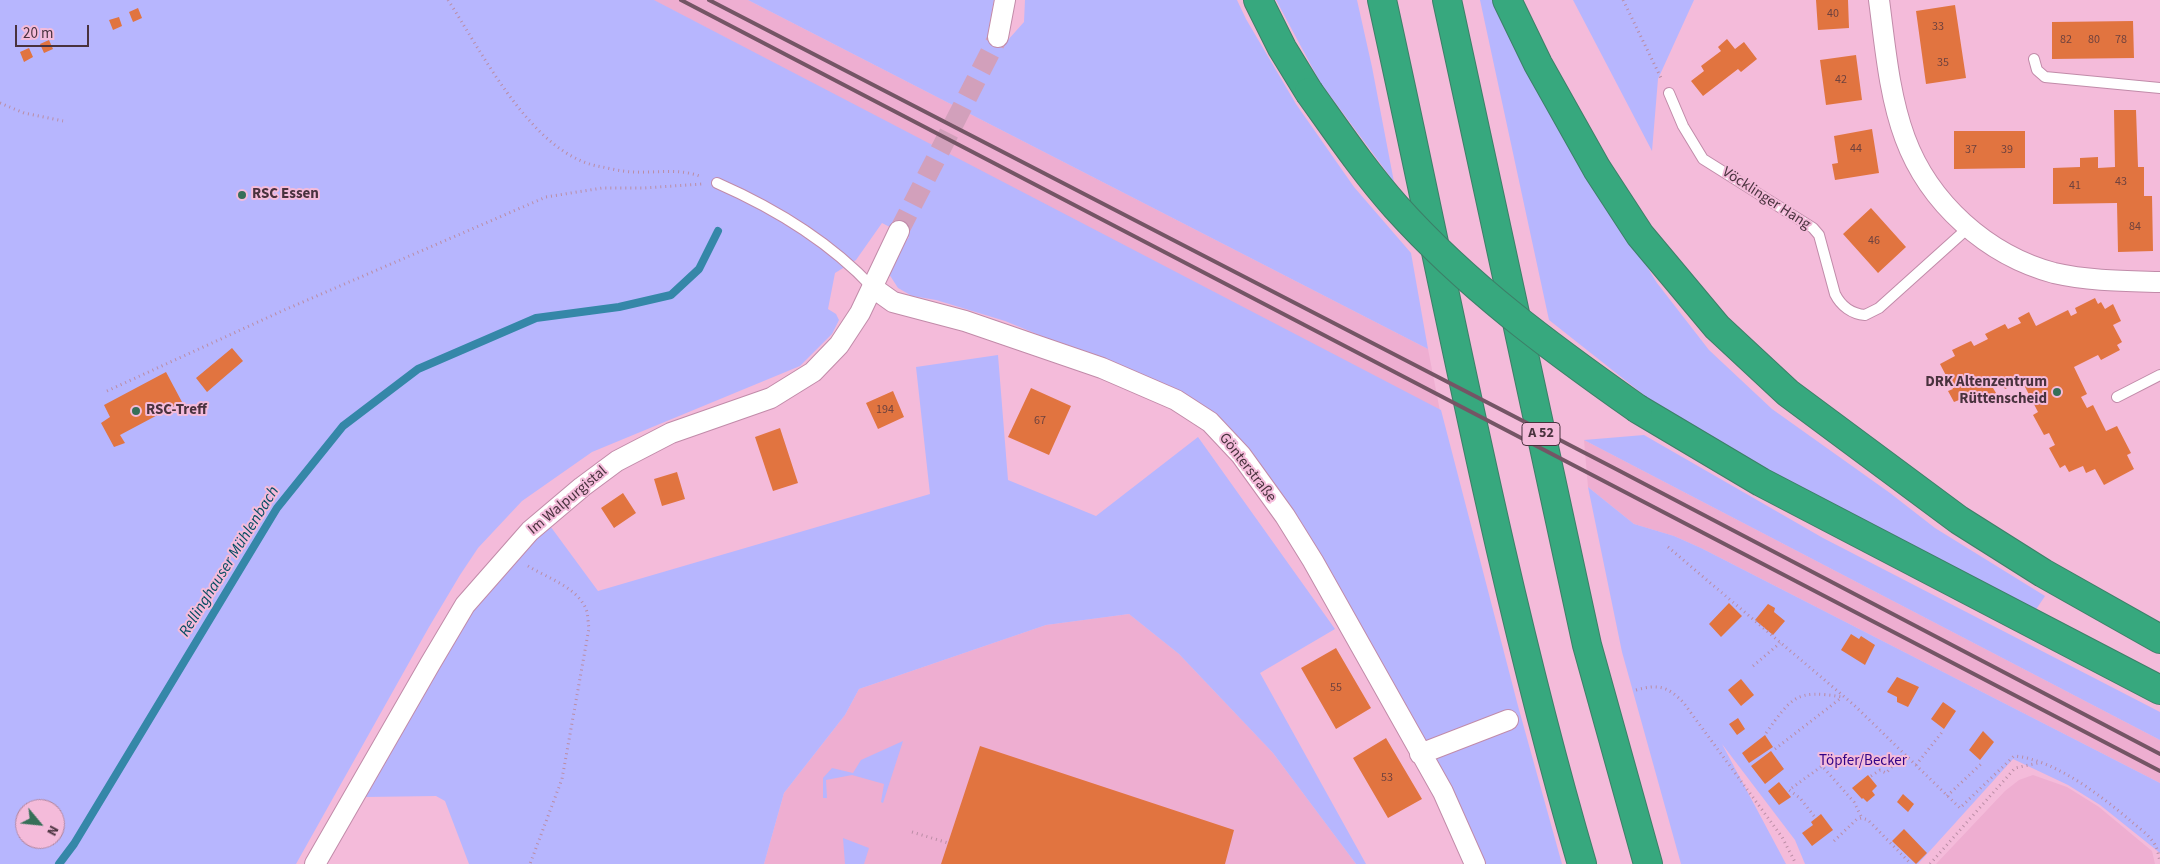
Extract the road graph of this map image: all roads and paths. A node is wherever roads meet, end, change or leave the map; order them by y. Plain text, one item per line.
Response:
1 (448, 0) edge
2 (1005, 0) edge
3 (1258, 0) edge
4 (1382, 0) edge
5 (1447, 0) edge
6 (1507, 0) edge
7 (1623, 0) edge
8 (1879, 0) edge
9 (998, 38) tunnel mouth
10 (2034, 59) dead end
11 (2160, 88) edge
12 (1669, 92) joint
13 (0, 103) edge
14 (64, 121) dead end
15 (717, 183) junction
16 (1968, 228) junction
17 (899, 231) tunnel mouth
18 (2160, 282) edge
19 (872, 287) junction
20 (2160, 376) edge
21 (107, 391) dead end
22 (2117, 397) dead end
23 (1668, 547) dead end
24 (513, 551) junction
25 (2160, 639) edge
26 (1780, 643) junction
27 (1753, 666) dead end
28 (1636, 690) dead end
29 (2160, 690) edge
30 (1843, 697) junction
31 (1508, 720) dead end
32 (1943, 731) dead end
33 (1766, 733) dead end
34 (1775, 749) dead end
35 (1420, 754) junction
36 (1904, 754) junction
37 (2041, 763) junction
38 (1981, 764) dead end
39 (1916, 765) junction
40 (1872, 776) dead end
41 (1947, 796) junction
42 (1814, 816) dead end
43 (1862, 818) junction
44 (912, 832) dead end
45 (1834, 841) dead end
46 (948, 843) dead end
47 (2160, 862) edge
48 (315, 864) edge
49 (530, 864) edge
50 (1476, 864) edge
51 (1582, 864) edge
52 (1648, 864) edge
53 (1796, 864) edge
54 (1911, 864) edge
55 (1930, 864) edge

1 - 15 path
2 - 9 street
3 - 29 highway, bridge
4 - 51 highway
5 - 52 highway, A 52
6 - 25 highway
7 - 12 path
8 - 16 street
10 - 11 lane
12 - 16 lane, Vöcklinger Hang
13 - 14 path
15 - 19 lane
15 - 21 path
16 - 18 street
17 - 19 street, Im Walpurgistal
19 - 24 street, Im Walpurgistal
19 - 35 street, Gönterstraße
20 - 22 lane
23 - 26 path
24 - 48 street, Im Walpurgistal
24 - 49 path
26 - 27 path
26 - 30 path
28 - 53 path
30 - 33 path
30 - 34 path
30 - 36 path
31 - 35 street
32 - 39 path
35 - 50 street, Gönterstraße
36 - 39 path
36 - 40 path
37 - 41 path
37 - 47 path
37 - 55 path
38 - 41 path
39 - 41 path
42 - 43 path
43 - 45 path
43 - 54 path
44 - 46 path

